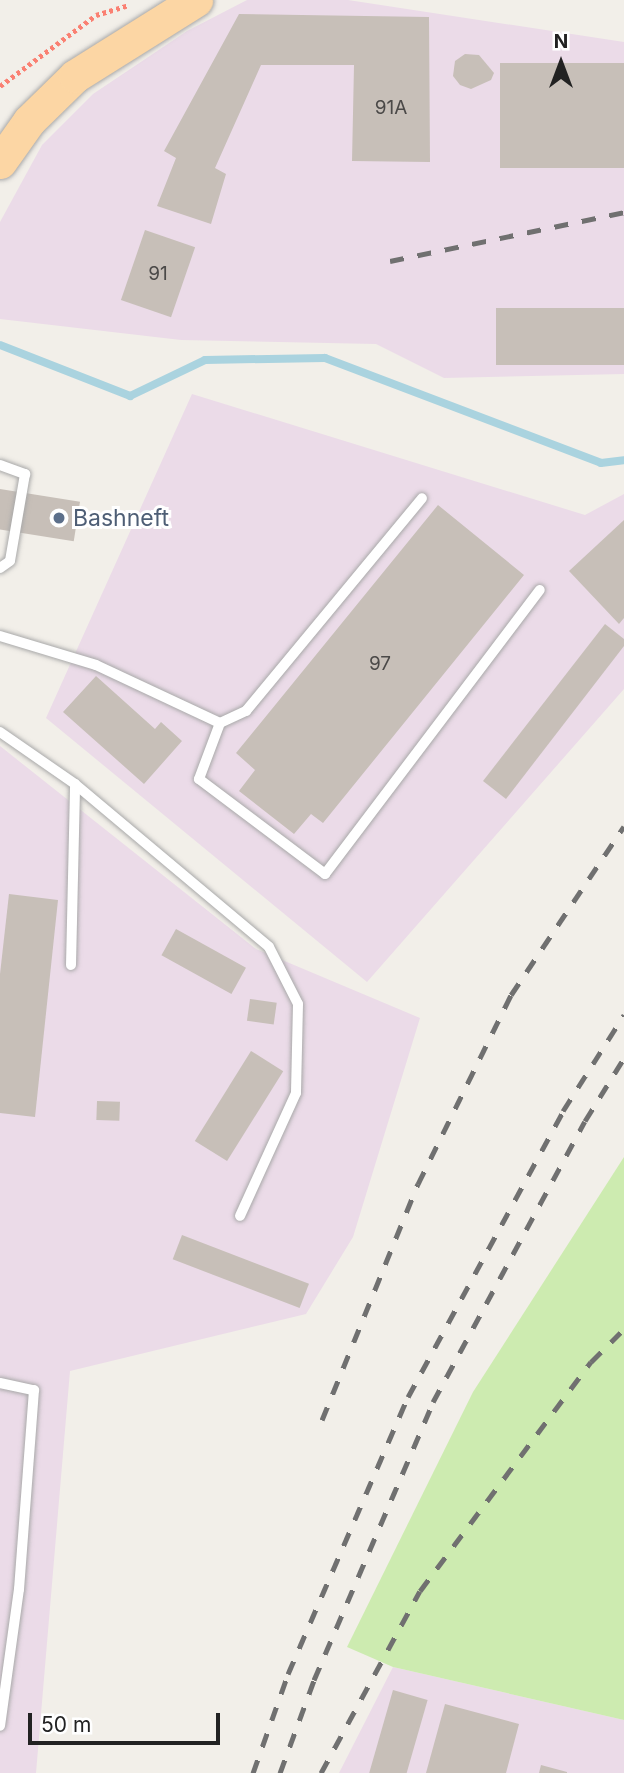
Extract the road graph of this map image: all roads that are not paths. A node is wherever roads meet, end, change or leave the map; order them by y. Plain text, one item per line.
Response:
1 (196, 0) edge
2 (0, 162) edge
3 (0, 466) edge
4 (422, 498) dead end
5 (0, 568) edge
6 (540, 590) dead end
7 (0, 636) edge
8 (220, 723) junction
9 (0, 732) edge
10 (75, 784) junction
11 (71, 965) dead end
12 (240, 1216) dead end
13 (0, 1383) edge
14 (0, 1726) edge

1 - 2 main road
3 - 5 lane
4 - 8 lane
6 - 8 lane
7 - 8 lane
9 - 10 lane
10 - 11 lane
10 - 12 lane
13 - 14 lane

